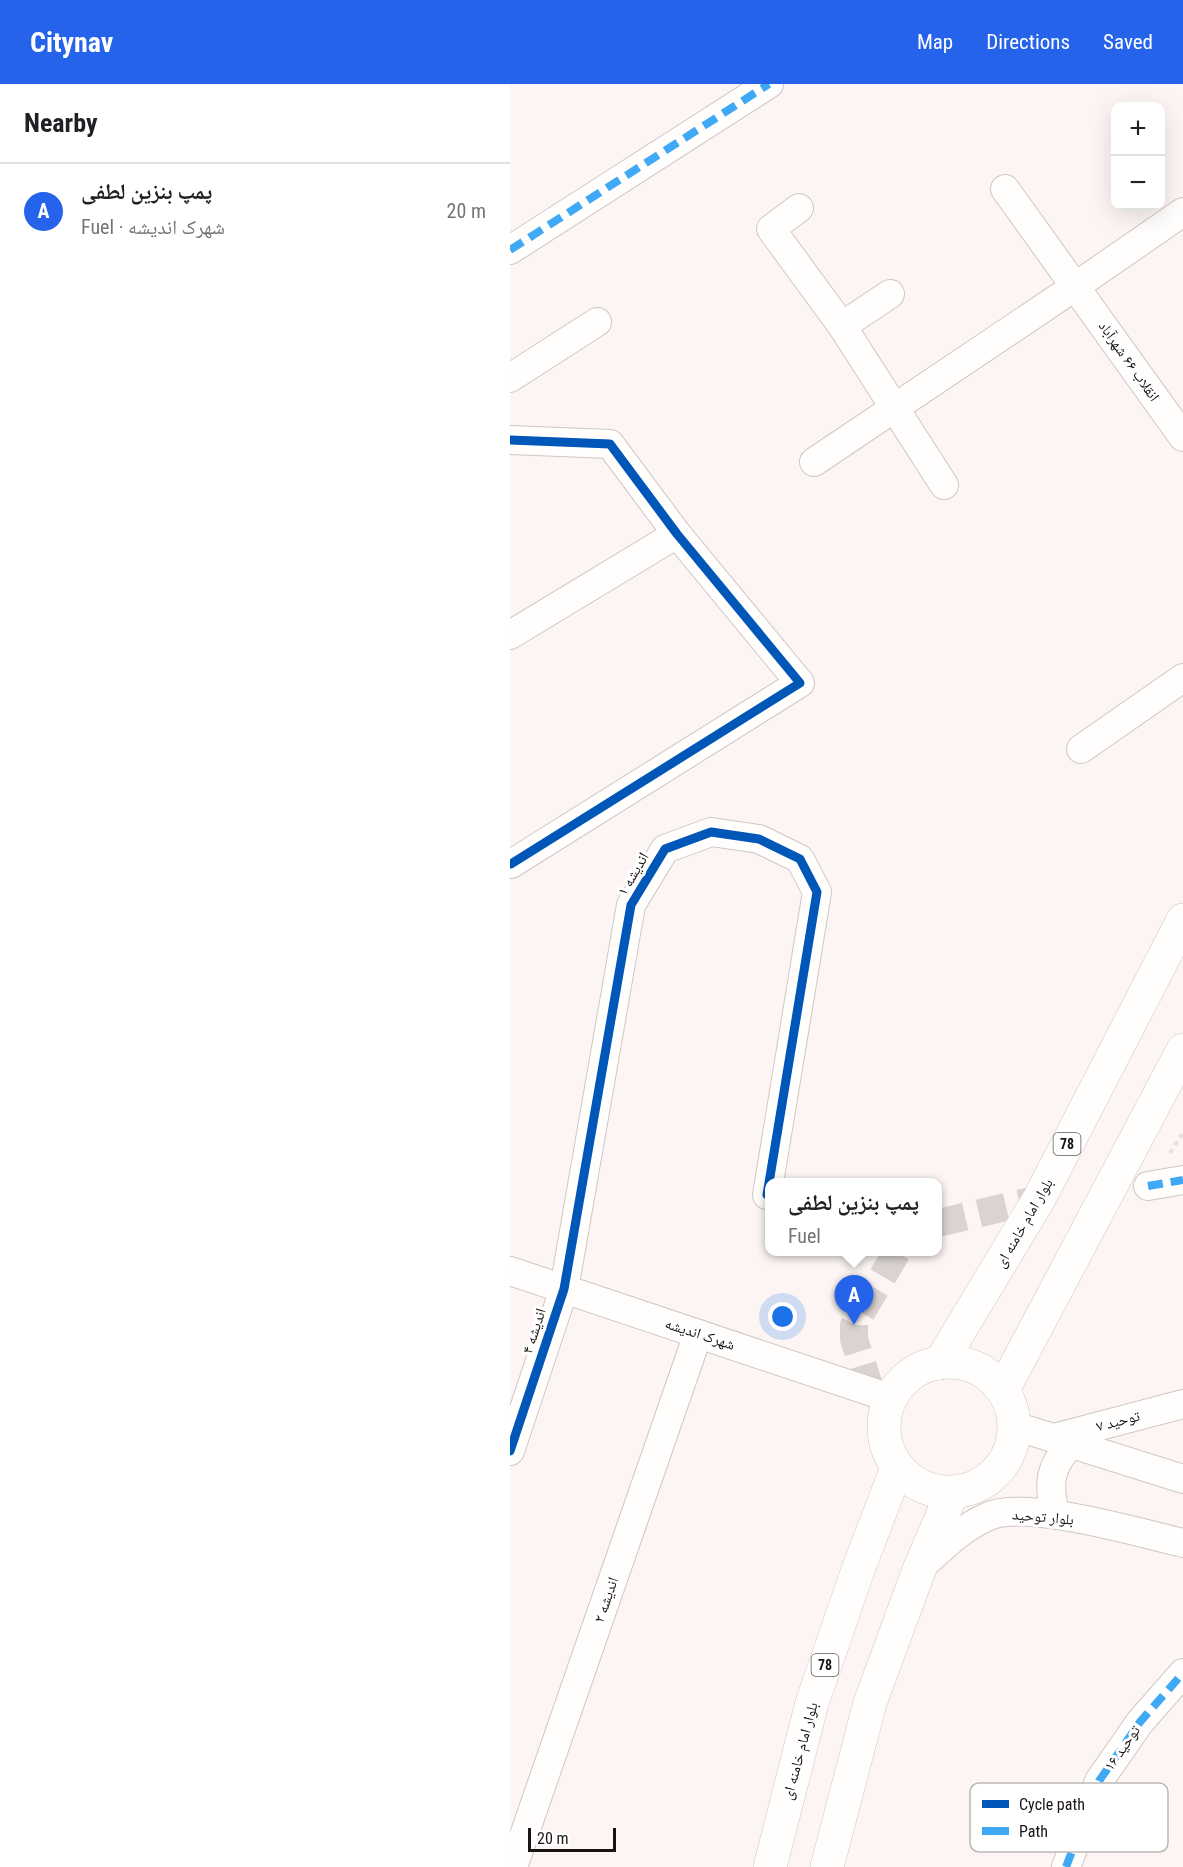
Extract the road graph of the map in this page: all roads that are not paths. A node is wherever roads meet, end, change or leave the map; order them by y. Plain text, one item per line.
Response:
1 (769, 84) edge
2 (1005, 189) dead end
3 (799, 208) dead end
4 (1183, 212) edge
5 (510, 250) edge
6 (1076, 286) junction
7 (890, 294) dead end
8 (597, 322) dead end
9 (842, 326) junction
10 (510, 378) edge
11 (894, 408) junction
12 (1183, 437) edge
13 (510, 440) edge
14 (814, 462) dead end
15 (944, 485) dead end
16 (677, 534) junction
17 (510, 635) edge
18 (1183, 678) edge
19 (1082, 750) dead end
20 (510, 866) edge
21 (1183, 920) edge
22 (1183, 1050) edge
23 (769, 1178) edge
24 (1183, 1180) edge
25 (1148, 1186) dead end
26 (510, 1270) edge
27 (564, 1289) junction
28 (698, 1334) junction
29 (940, 1363) junction
30 (1003, 1390) junction
31 (890, 1398) junction
32 (1183, 1404) edge
33 (1015, 1426) junction
34 (1063, 1441) junction
35 (510, 1451) edge
36 (897, 1468) junction
37 (1183, 1479) edge
38 (952, 1493) junction
39 (1055, 1514) junction
40 (1183, 1543) edge
41 (919, 1570) junction
42 (1183, 1673) edge
43 (1098, 1783) edge
44 (1072, 1852) edge
45 (776, 1862) edge
46 (826, 1865) edge
47 (513, 1867) edge
48 (1066, 1867) edge

1 - 5 street
2 - 6 street, انقلاب ۶۶ شهرآباد
3 - 9 street
4 - 6 street
6 - 11 street
6 - 12 street, انقلاب ۶۶ شهرآباد
7 - 9 street
8 - 10 street
9 - 11 street
11 - 14 street
11 - 15 street
13 - 16 street
16 - 17 street
16 - 20 street
18 - 19 street
21 - 29 main road, بلوار امام خامنه ای / 78
22 - 30 main road
23 - 27 street, اندیشه ۱
24 - 25 street
26 - 27 street, شهرک اندیشه
27 - 28 street, شهرک اندیشه
27 - 35 street, اندیشه ۴
28 - 31 street, شهرک اندیشه
28 - 47 street, اندیشه ۲
29 - 30 main road
29 - 31 main road
30 - 33 main road
31 - 36 main road
32 - 34 street, توحید ۷
33 - 34 street
33 - 38 main road
34 - 37 street
34 - 39 street
36 - 38 main road
36 - 45 main road, بلوار امام خامنه ای / 78
38 - 41 main road
39 - 40 street, بلوار توحید
39 - 41 street, بلوار توحید
41 - 46 main road
42 - 43 street, توحید ۱۶
44 - 48 street, توحید ۱۶

